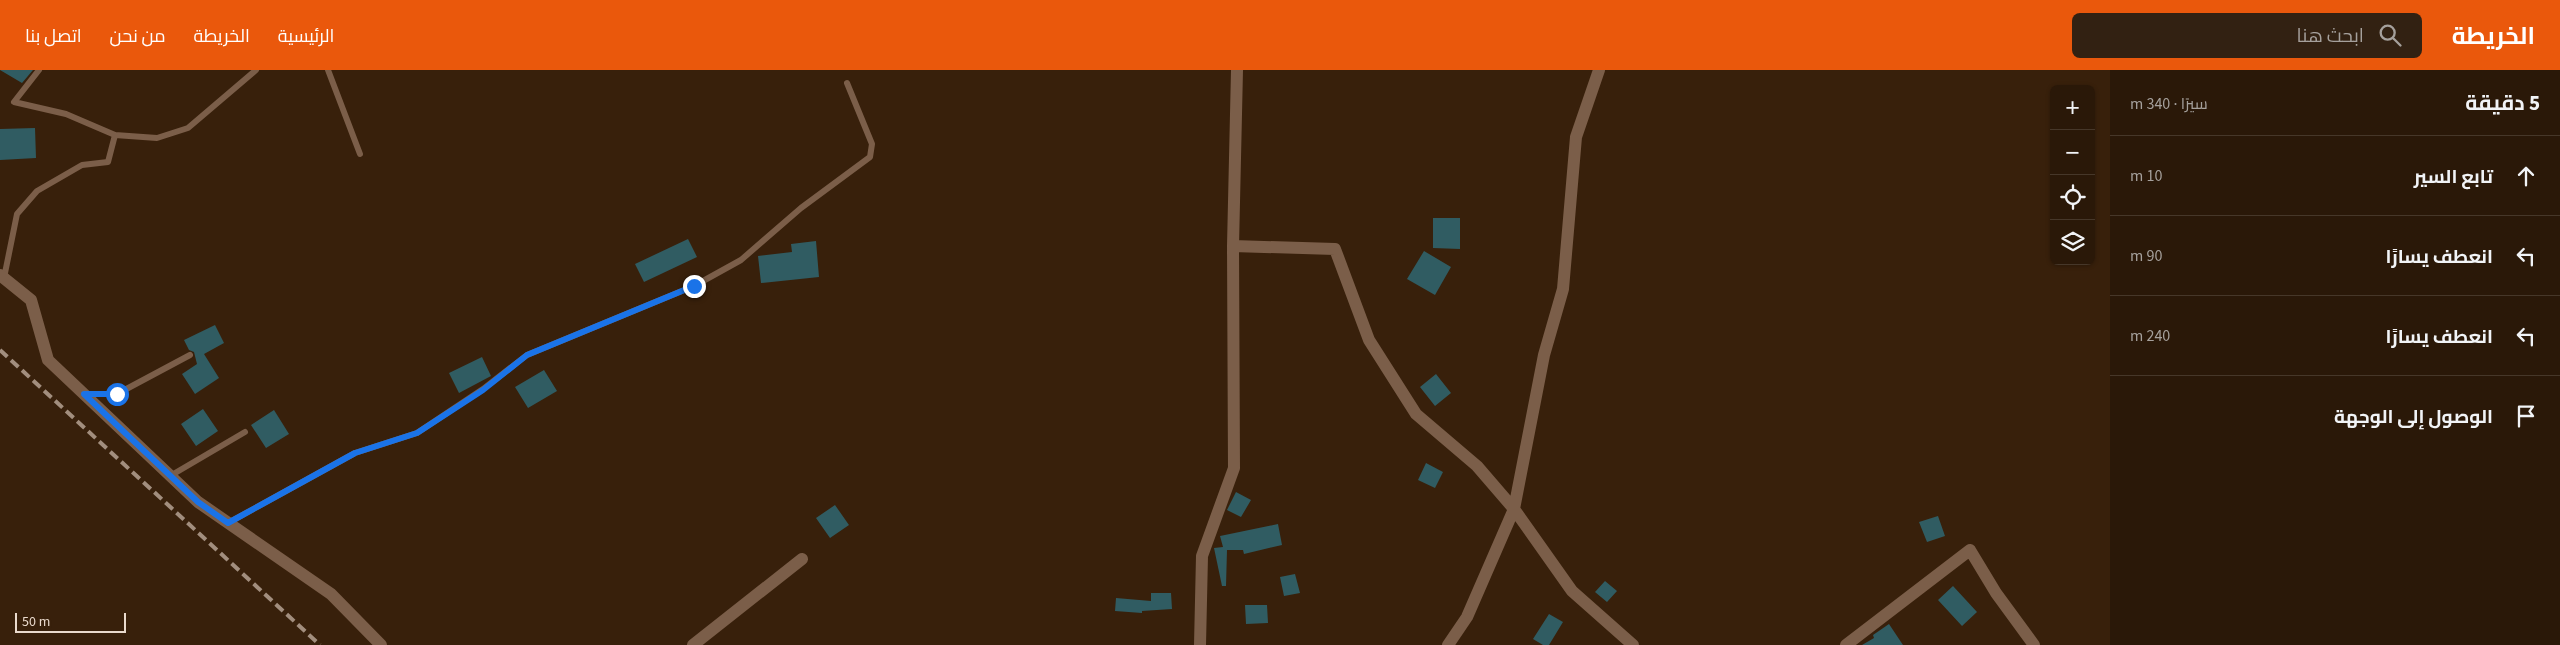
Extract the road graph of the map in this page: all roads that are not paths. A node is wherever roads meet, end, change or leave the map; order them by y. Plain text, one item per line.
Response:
1 (39, 70) edge
2 (256, 70) edge
3 (328, 70) edge
4 (1237, 70) edge
5 (1600, 70) edge
6 (848, 83) dead end
7 (115, 136) junction
8 (360, 154) dead end
9 (1233, 246) junction
10 (2, 277) edge
11 (190, 355) dead end
12 (84, 394) junction
13 (244, 432) dead end
14 (170, 476) junction
15 (1514, 509) junction
16 (228, 523) junction
17 (802, 559) dead end
18 (1200, 644) edge
19 (381, 645) edge
20 (693, 645) edge
21 (1448, 645) edge
22 (1633, 645) edge
23 (1846, 645) edge
24 (2034, 645) edge

1 - 7 lane
2 - 7 lane
3 - 8 lane
4 - 9 street
5 - 15 street
6 - 16 lane
7 - 10 lane
9 - 15 street
9 - 18 street
10 - 12 street
11 - 12 lane
12 - 14 street
13 - 14 lane
14 - 16 street
15 - 21 street
15 - 22 street
16 - 19 street
17 - 20 street
23 - 24 street

